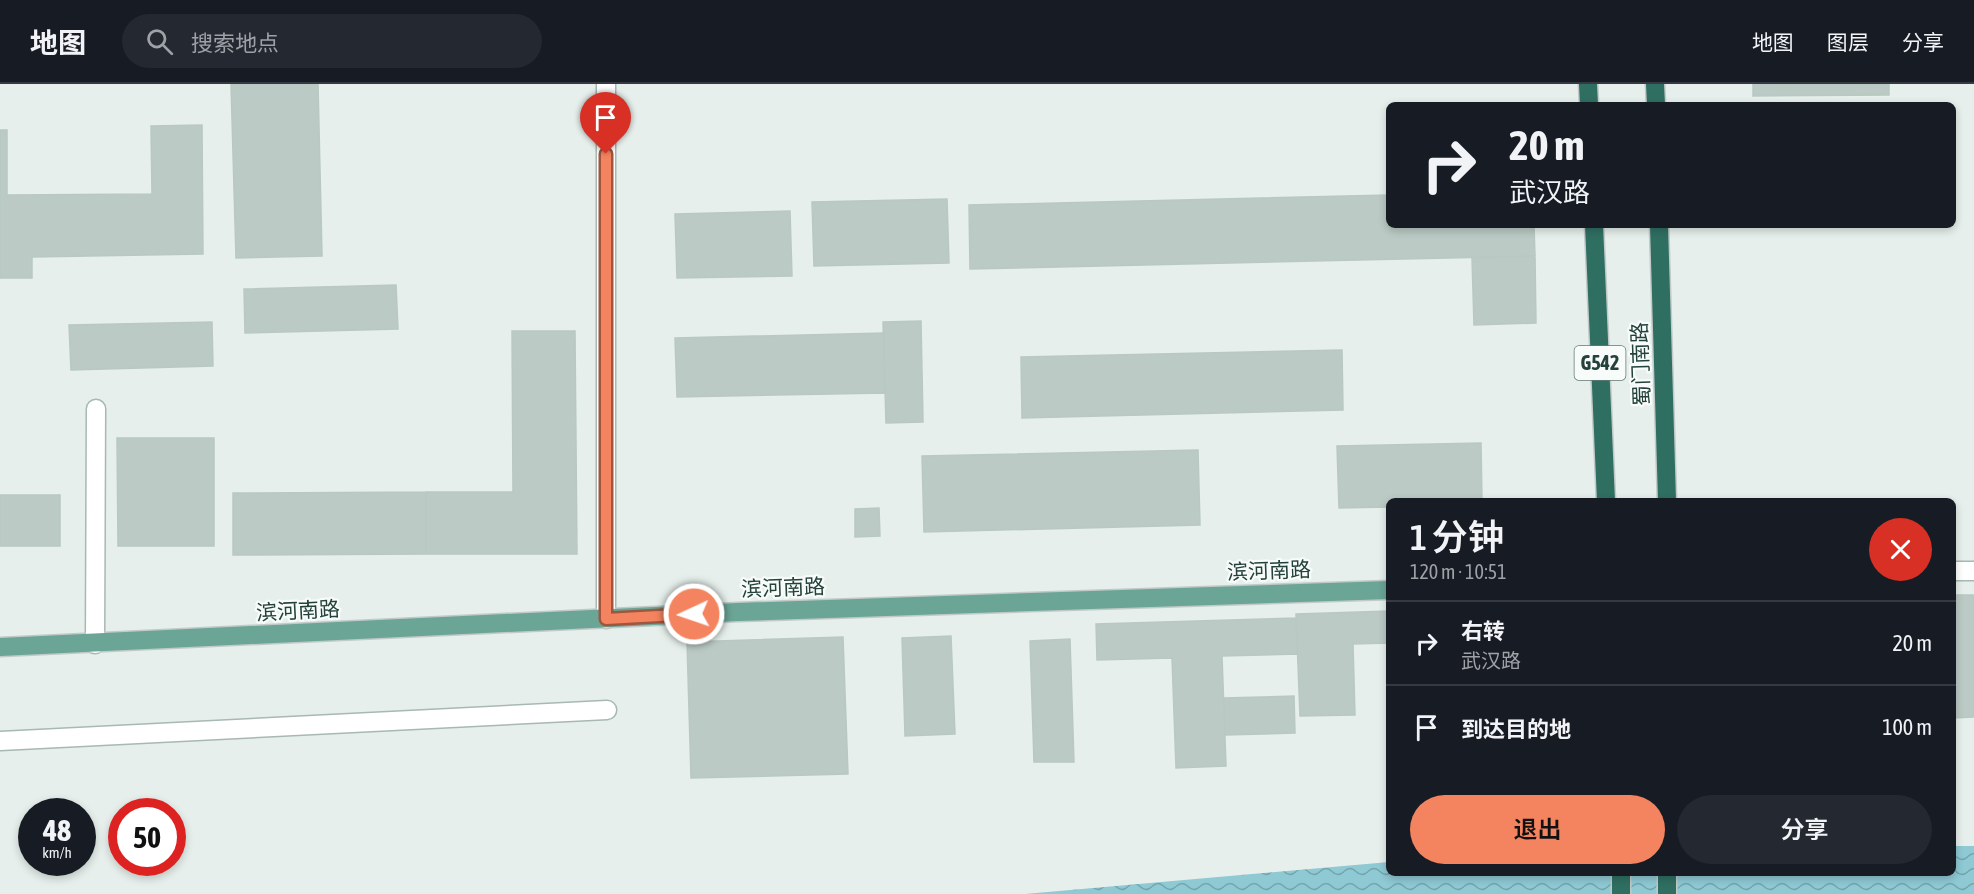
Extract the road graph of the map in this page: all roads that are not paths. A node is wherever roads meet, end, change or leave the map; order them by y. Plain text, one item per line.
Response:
1 (606, 84) edge
2 (1588, 84) edge
3 (1655, 84) edge
4 (1589, 102) edge
5 (1656, 102) edge
6 (1594, 228) edge
7 (1659, 228) edge
8 (96, 409) dead end
9 (1606, 498) edge
10 (1667, 498) edge
11 (1974, 571) edge
12 (1956, 572) edge
13 (1386, 590) edge
14 (606, 619) junction
15 (95, 644) junction
16 (0, 647) edge
17 (607, 710) dead end
18 (0, 741) edge
19 (1620, 876) edge
20 (1667, 876) edge
21 (1621, 894) edge
22 (1667, 894) edge

1 - 14 street
2 - 4 highway
3 - 5 highway
6 - 9 highway, 蜀门南路 / G542
7 - 10 highway, 蜀门南路
8 - 15 street
11 - 12 street
13 - 14 main road, 滨河南路
14 - 15 main road, 滨河南路
15 - 16 main road, 滨河南路
17 - 18 street
19 - 21 highway
20 - 22 highway

